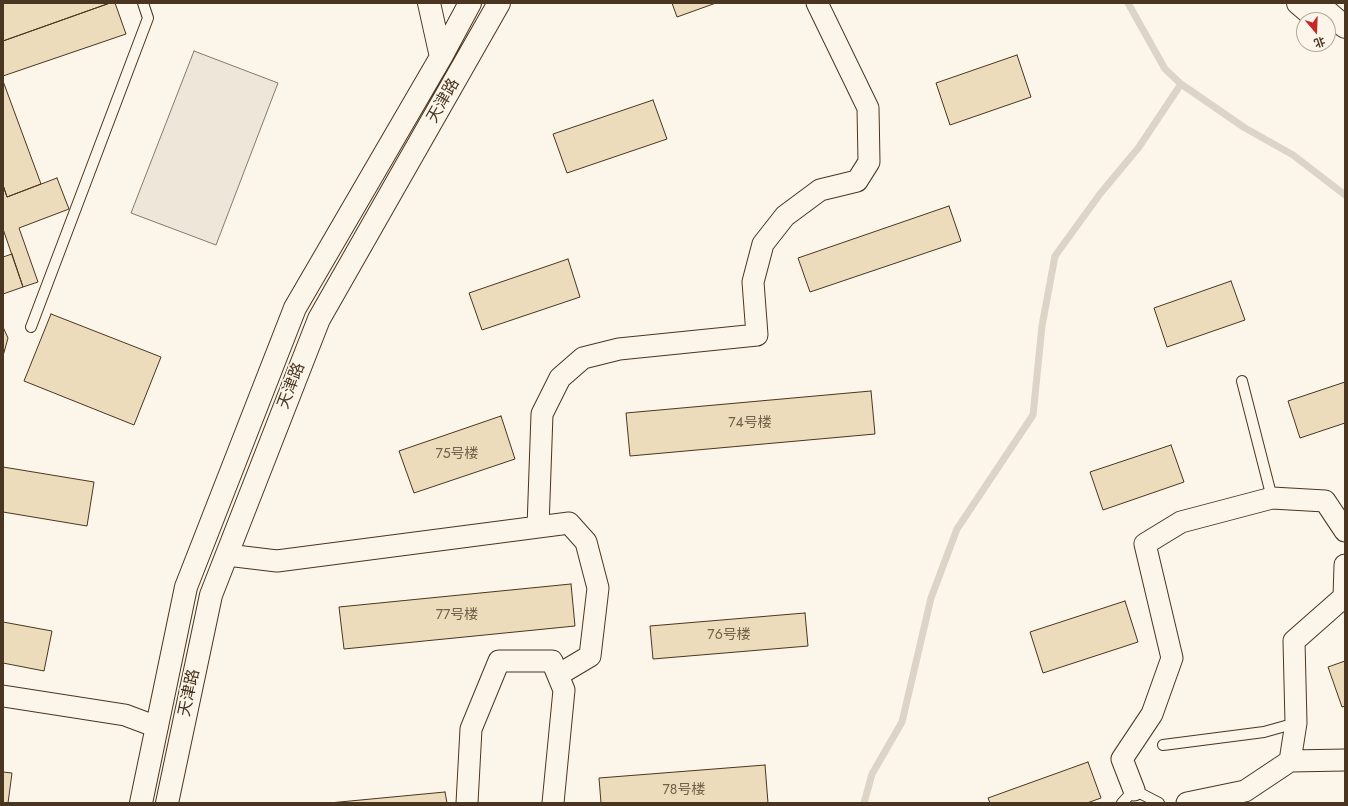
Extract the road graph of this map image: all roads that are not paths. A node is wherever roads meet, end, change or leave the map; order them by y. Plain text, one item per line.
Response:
1 (143, 3) edge
2 (430, 3) edge
3 (470, 3) edge
4 (500, 3) edge
5 (817, 3) edge
6 (1298, 3) edge
7 (1317, 3) edge
8 (1309, 12) edge
9 (1345, 27) edge
10 (1336, 36) edge
11 (1345, 43) edge
12 (440, 57) junction
13 (31, 327) dead end
14 (1242, 381) dead end
15 (1272, 498) junction
16 (538, 527) junction
17 (1345, 531) edge
18 (227, 555) junction
19 (1345, 564) edge
20 (1344, 597) edge
21 (558, 675) junction
22 (3, 696) edge
23 (1296, 723) junction
24 (157, 727) junction
25 (1163, 745) dead end
26 (1345, 760) edge
27 (1290, 761) junction
28 (1128, 797) edge
29 (141, 803) edge
30 (167, 803) edge
31 (467, 803) edge
32 (553, 803) edge
33 (1159, 803) edge
34 (1187, 803) edge

1 - 13 lane
2 - 12 main road
3 - 12 main road, 天津路
4 - 18 main road, 天津路
5 - 16 street
6 - 8 main road
7 - 9 main road
10 - 11 main road
12 - 24 main road, 天津路
14 - 15 lane
15 - 17 street
15 - 28 street
16 - 18 street
16 - 21 street
18 - 30 main road, 天津路
19 - 20 street
20 - 23 street
21 - 31 street
21 - 32 street
22 - 24 street
23 - 25 lane
23 - 27 street
24 - 29 main road, 天津路
26 - 27 street
27 - 34 street
28 - 33 lane

